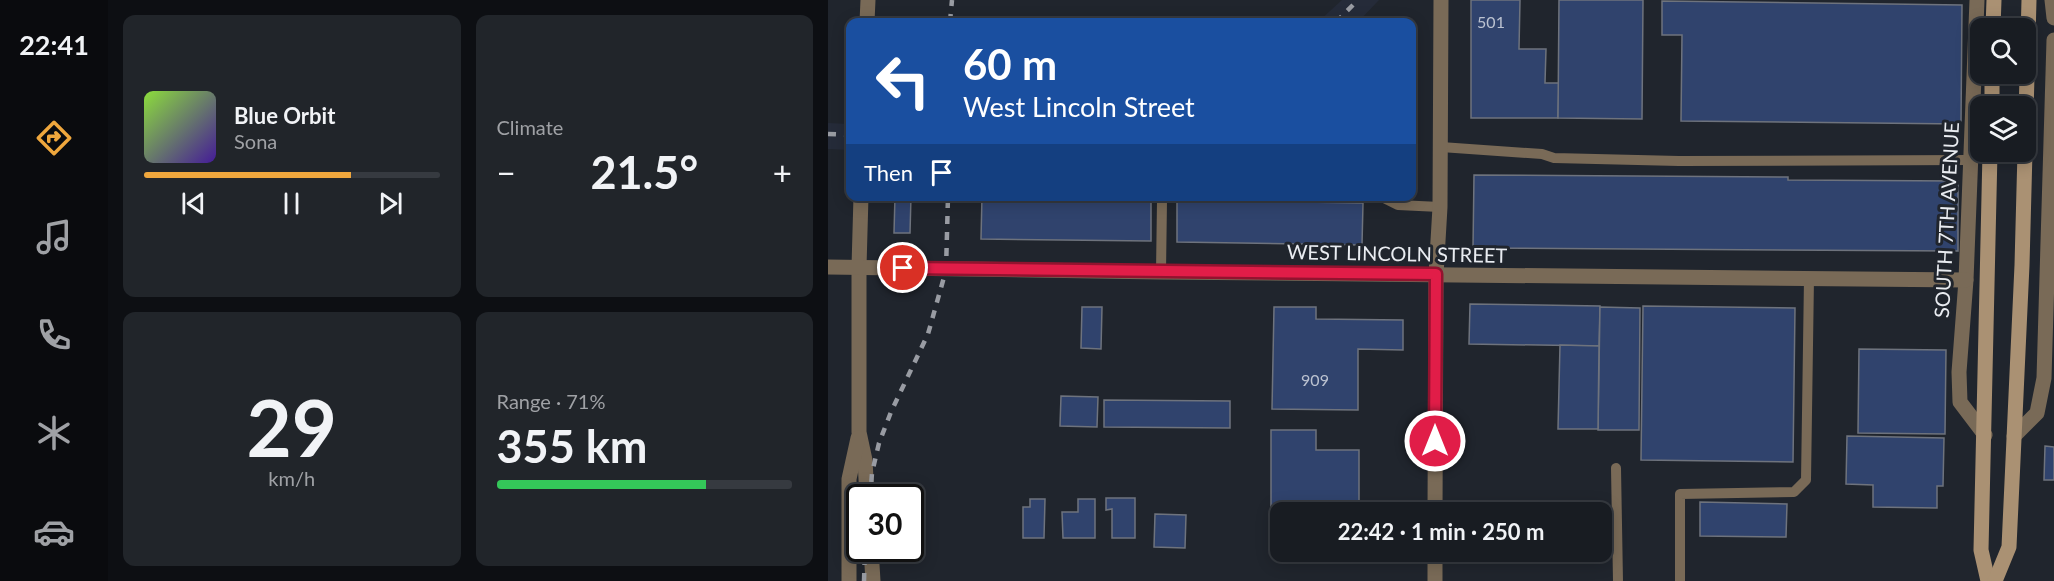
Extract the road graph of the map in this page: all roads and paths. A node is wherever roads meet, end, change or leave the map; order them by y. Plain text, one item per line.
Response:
1 (868, 0) edge
2 (1441, 0) edge
3 (1977, 0) edge
4 (1994, 0) edge
5 (2029, 0) edge
6 (2052, 0) edge
7 (867, 18) edge
8 (1993, 18) edge
9 (2054, 18) edge
10 (2054, 40) edge
11 (1973, 96) edge
12 (1441, 147) junction
13 (1970, 160) edge
14 (1971, 162) edge
15 (1990, 162) edge
16 (861, 201) edge
17 (1162, 201) edge
18 (1390, 201) edge
19 (1440, 207) junction
20 (828, 267) edge
21 (859, 267) junction
22 (1161, 272) junction
23 (1436, 274) junction
24 (1809, 278) junction
25 (1966, 280) junction
26 (859, 432) junction
27 (1985, 435) junction
28 (2014, 436) junction
29 (1616, 468) dead end
30 (866, 484) edge
31 (1435, 502) edge
32 (872, 562) edge
33 (1435, 562) edge
34 (849, 581) edge
35 (873, 581) edge
36 (1435, 581) edge
37 (1618, 581) edge
38 (1680, 581) edge
39 (1988, 581) edge
40 (1995, 581) edge

1 - 7 street
2 - 12 street
3 - 11 street, SOUTH 7TH AVENUE
4 - 8 main road
5 - 28 main road
6 - 9 street
10 - 28 street
12 - 13 lane
12 - 19 street
14 - 25 street, SOUTH 7TH AVENUE
15 - 27 main road, SOUTH 7TH AVENUE
16 - 21 street
17 - 22 lane
18 - 19 lane
19 - 23 street
20 - 21 street, WEST LINCOLN STREET
21 - 22 street, WEST LINCOLN STREET
21 - 26 street
22 - 23 street, WEST LINCOLN STREET
23 - 24 street, WEST LINCOLN STREET
23 - 31 street
24 - 25 street, WEST LINCOLN STREET
24 - 38 lane
25 - 27 street, SOUTH 7TH AVENUE
26 - 30 street
26 - 34 street
27 - 39 main road, SOUTH 7TH AVENUE
28 - 40 main road
29 - 37 lane
32 - 35 street
33 - 36 street

